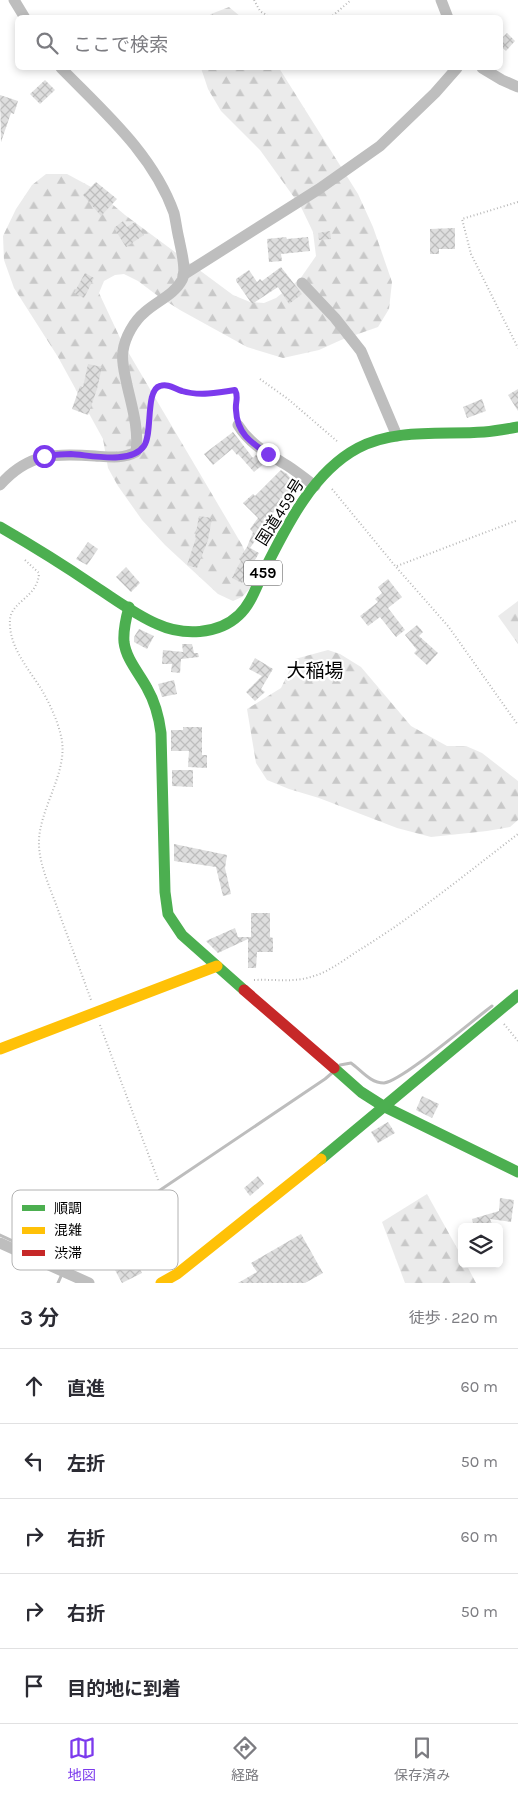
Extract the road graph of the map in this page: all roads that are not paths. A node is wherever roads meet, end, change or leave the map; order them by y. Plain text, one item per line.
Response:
1 (14, 0) edge
2 (441, 0) edge
3 (23, 15) edge
4 (447, 15) edge
5 (63, 70) edge
6 (455, 70) edge
7 (485, 70) edge
8 (518, 87) edge
9 (183, 275) junction
10 (302, 283) dead end
11 (238, 425) road end
12 (518, 427) edge
13 (397, 436) junction
14 (318, 482) junction
15 (0, 485) edge
16 (0, 527) edge
17 (129, 607) junction
18 (217, 966) junction
19 (518, 995) edge
20 (0, 1049) edge
21 (383, 1106) junction
22 (518, 1172) edge
23 (0, 1243) edge
24 (12, 1248) edge
25 (60, 1270) edge
26 (89, 1283) edge
27 (161, 1283) edge

1 - 3 street
2 - 4 street
5 - 9 street
6 - 9 street
7 - 8 street
9 - 15 street
10 - 13 street
11 - 14 street
12 - 13 main road, 国道459号 / 459
13 - 14 main road, 国道459号 / 459
14 - 17 main road, 国道459号 / 459
16 - 17 main road, 国道459号 / 459
17 - 18 main road
18 - 20 main road
18 - 21 main road
19 - 21 main road
21 - 22 main road
21 - 27 main road
23 - 24 street
25 - 26 street

